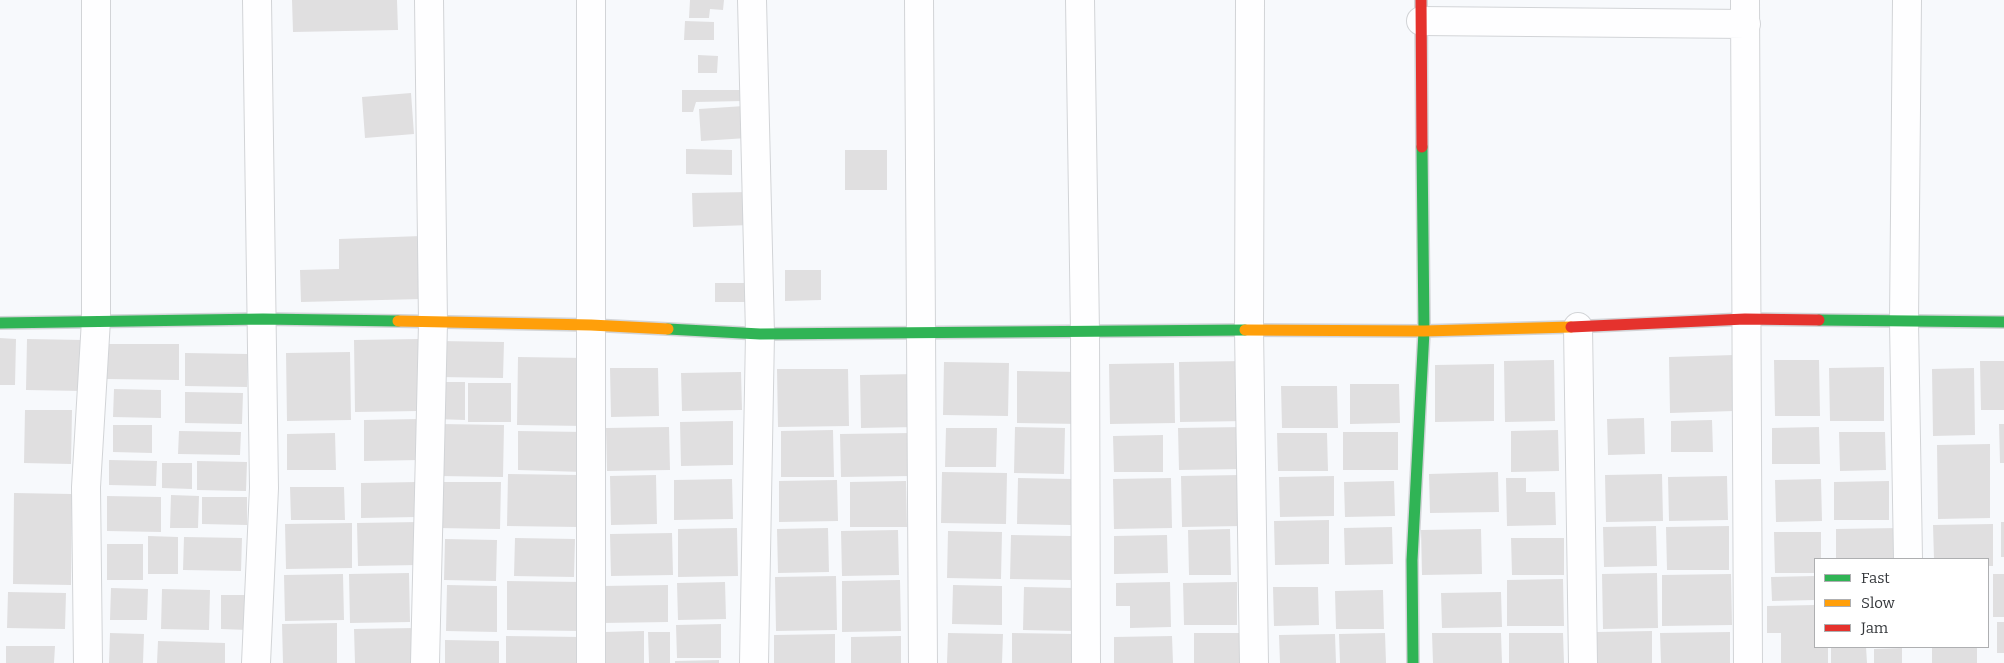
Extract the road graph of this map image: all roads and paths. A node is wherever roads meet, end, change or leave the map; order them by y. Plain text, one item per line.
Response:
1 (96, 0) edge
2 (257, 0) edge
3 (429, 0) edge
4 (591, 0) edge
5 (752, 0) edge
6 (919, 0) edge
7 (1080, 0) edge
8 (1250, 0) edge
9 (1907, 0) edge
10 (1421, 11) edge
11 (1745, 12) edge
12 (263, 318) junction
13 (96, 320) junction
14 (1745, 320) junction
15 (1904, 322) junction
16 (2004, 322) edge
17 (0, 323) edge
18 (433, 323) junction
19 (591, 325) junction
20 (1578, 327) junction
21 (920, 330) junction
22 (1249, 330) junction
23 (1424, 330) junction
24 (1085, 332) junction
25 (760, 334) junction
26 (1908, 558) edge
27 (88, 663) edge
28 (256, 663) edge
29 (425, 663) edge
30 (591, 663) edge
31 (754, 663) edge
32 (923, 663) edge
33 (1086, 663) edge
34 (1254, 663) edge
35 (1413, 663) edge
36 (1583, 663) edge
37 (1748, 663) edge

1 - 13 street
2 - 12 street
3 - 18 street
4 - 19 street
5 - 25 street
6 - 21 street
7 - 24 street
8 - 22 street
9 - 15 street
10 - 11 street
10 - 23 street
11 - 14 street
12 - 13 street
12 - 18 street
12 - 28 street
13 - 17 street
13 - 27 street
14 - 15 street
14 - 20 street
14 - 37 street
15 - 16 street
15 - 26 street
18 - 19 street
18 - 29 street
19 - 25 street
19 - 30 street
20 - 23 street
20 - 36 street
21 - 24 street
21 - 25 street
21 - 32 street
22 - 23 street
22 - 24 street
22 - 34 street
23 - 35 street
24 - 33 street
25 - 31 street

